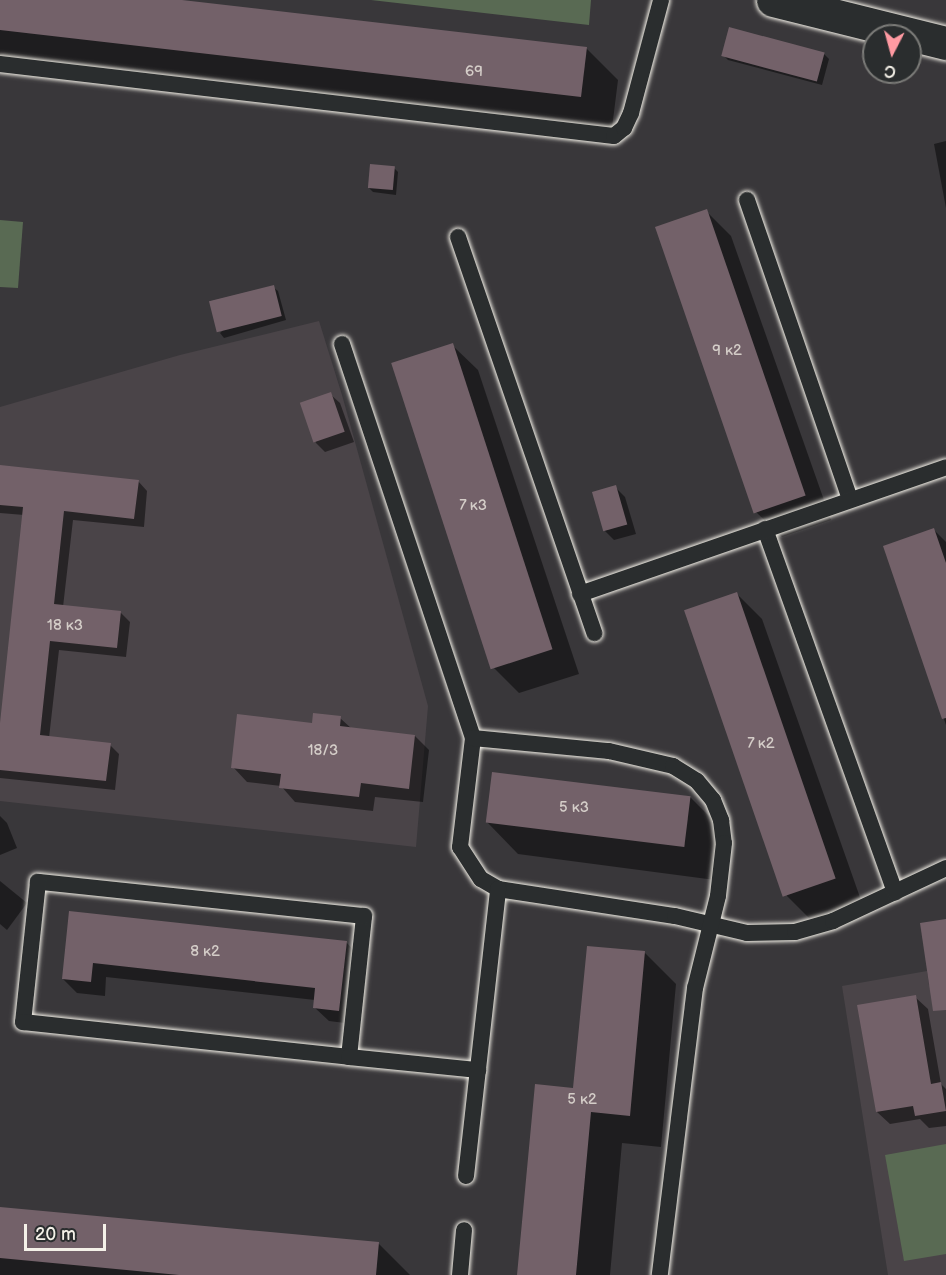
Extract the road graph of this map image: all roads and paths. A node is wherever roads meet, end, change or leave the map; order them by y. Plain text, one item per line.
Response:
1 (660, 0) edge
2 (773, 0) edge
3 (946, 43) edge
4 (0, 64) edge
5 (747, 200) dead end
6 (458, 237) dead end
7 (342, 344) dead end
8 (946, 467) edge
9 (849, 499) junction
10 (765, 529) junction
11 (580, 594) junction
12 (594, 633) dead end
13 (472, 738) junction
14 (946, 868) edge
15 (498, 889) junction
16 (895, 892) junction
17 (711, 924) junction
18 (349, 1056) junction
19 (478, 1070) junction
20 (466, 1176) dead end
21 (464, 1230) dead end
22 (460, 1275) edge
23 (660, 1275) edge

1 - 4 lane
2 - 3 main road
5 - 9 lane
6 - 11 lane
7 - 13 lane
8 - 9 lane
9 - 10 lane
10 - 11 lane
10 - 16 lane
11 - 12 lane
13 - 15 lane
13 - 17 lane
14 - 16 lane
15 - 17 lane
15 - 19 lane
16 - 17 lane
17 - 23 lane
18 - 18 lane
18 - 19 lane
19 - 20 lane
21 - 22 lane

